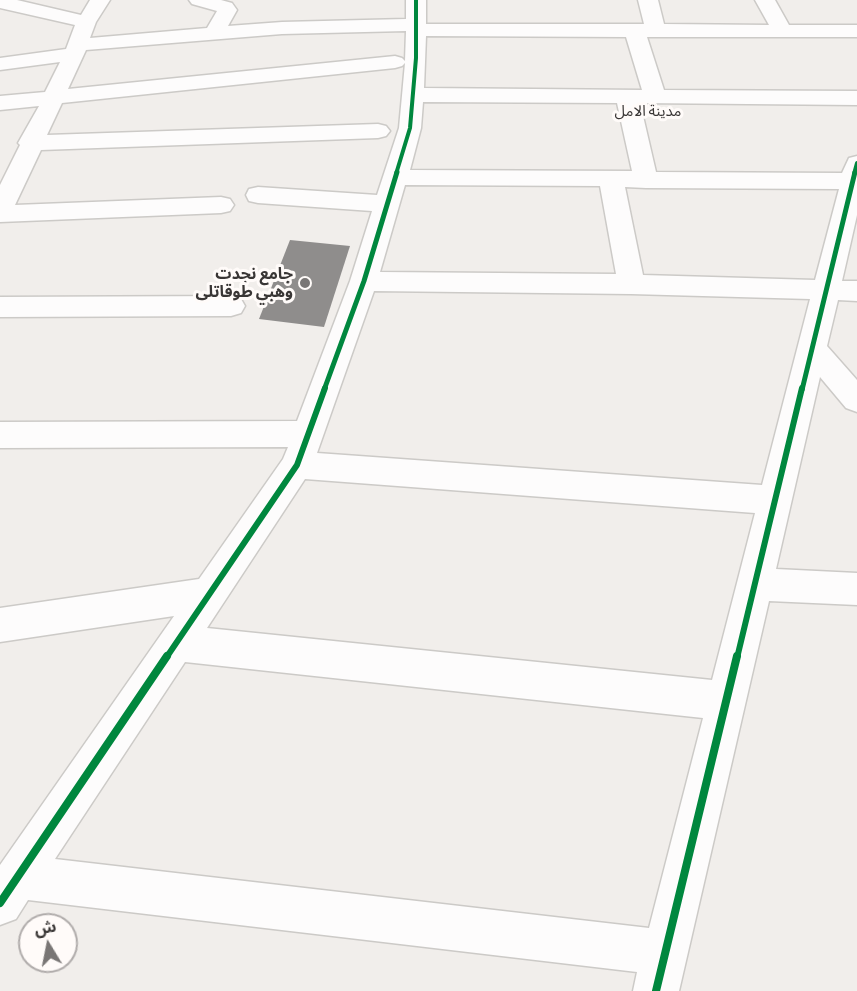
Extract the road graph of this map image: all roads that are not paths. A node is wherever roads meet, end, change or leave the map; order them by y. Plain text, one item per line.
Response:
1 (100, 0) edge
2 (199, 0) edge
3 (648, 0) edge
4 (765, 0) edge
5 (0, 2) edge
6 (416, 18) edge
7 (86, 22) junction
8 (646, 31) junction
9 (782, 31) junction
10 (857, 31) edge
11 (215, 32) junction
12 (76, 49) junction
13 (395, 62) dead end
14 (0, 64) edge
15 (413, 95) junction
16 (53, 96) junction
17 (627, 97) junction
18 (655, 98) junction
19 (857, 98) edge
20 (0, 103) edge
21 (378, 131) dead end
22 (30, 143) junction
23 (854, 172) edge
24 (611, 180) junction
25 (646, 180) junction
26 (390, 191) junction
27 (258, 195) dead end
28 (220, 205) dead end
29 (0, 212) edge
30 (364, 281) junction
31 (631, 284) junction
32 (841, 290) edge
33 (231, 306) dead end
34 (0, 307) edge
35 (811, 347) junction
36 (857, 400) edge
37 (307, 434) junction
38 (0, 435) edge
39 (297, 465) junction
40 (774, 500) junction
41 (754, 584) junction
42 (857, 589) edge
43 (210, 594) junction
44 (0, 625) edge
45 (177, 643) junction
46 (726, 701) junction
47 (10, 890) edge
48 (661, 972) edge

1 - 7 street
2 - 11 street
3 - 8 street
4 - 9 street
5 - 7 street
6 - 8 street
6 - 11 street
6 - 15 street
7 - 12 street
8 - 9 street
8 - 18 street
9 - 10 street
11 - 12 street
12 - 14 street
12 - 16 street
13 - 16 street
15 - 17 street
15 - 26 street
16 - 20 street
16 - 22 street
17 - 18 street
17 - 25 street
18 - 19 street
21 - 22 street
22 - 29 street
23 - 25 street
23 - 32 street
24 - 25 street
24 - 26 street
24 - 31 street
26 - 27 street
26 - 30 street
28 - 29 street
30 - 31 street
30 - 37 street
31 - 32 street
32 - 35 street
33 - 34 street
35 - 36 street
35 - 40 street
37 - 38 street
37 - 39 street
39 - 40 street
39 - 43 street
40 - 41 street
41 - 42 street
41 - 46 street
43 - 44 street
43 - 45 street
45 - 46 street
45 - 47 street
46 - 48 street
47 - 48 street

